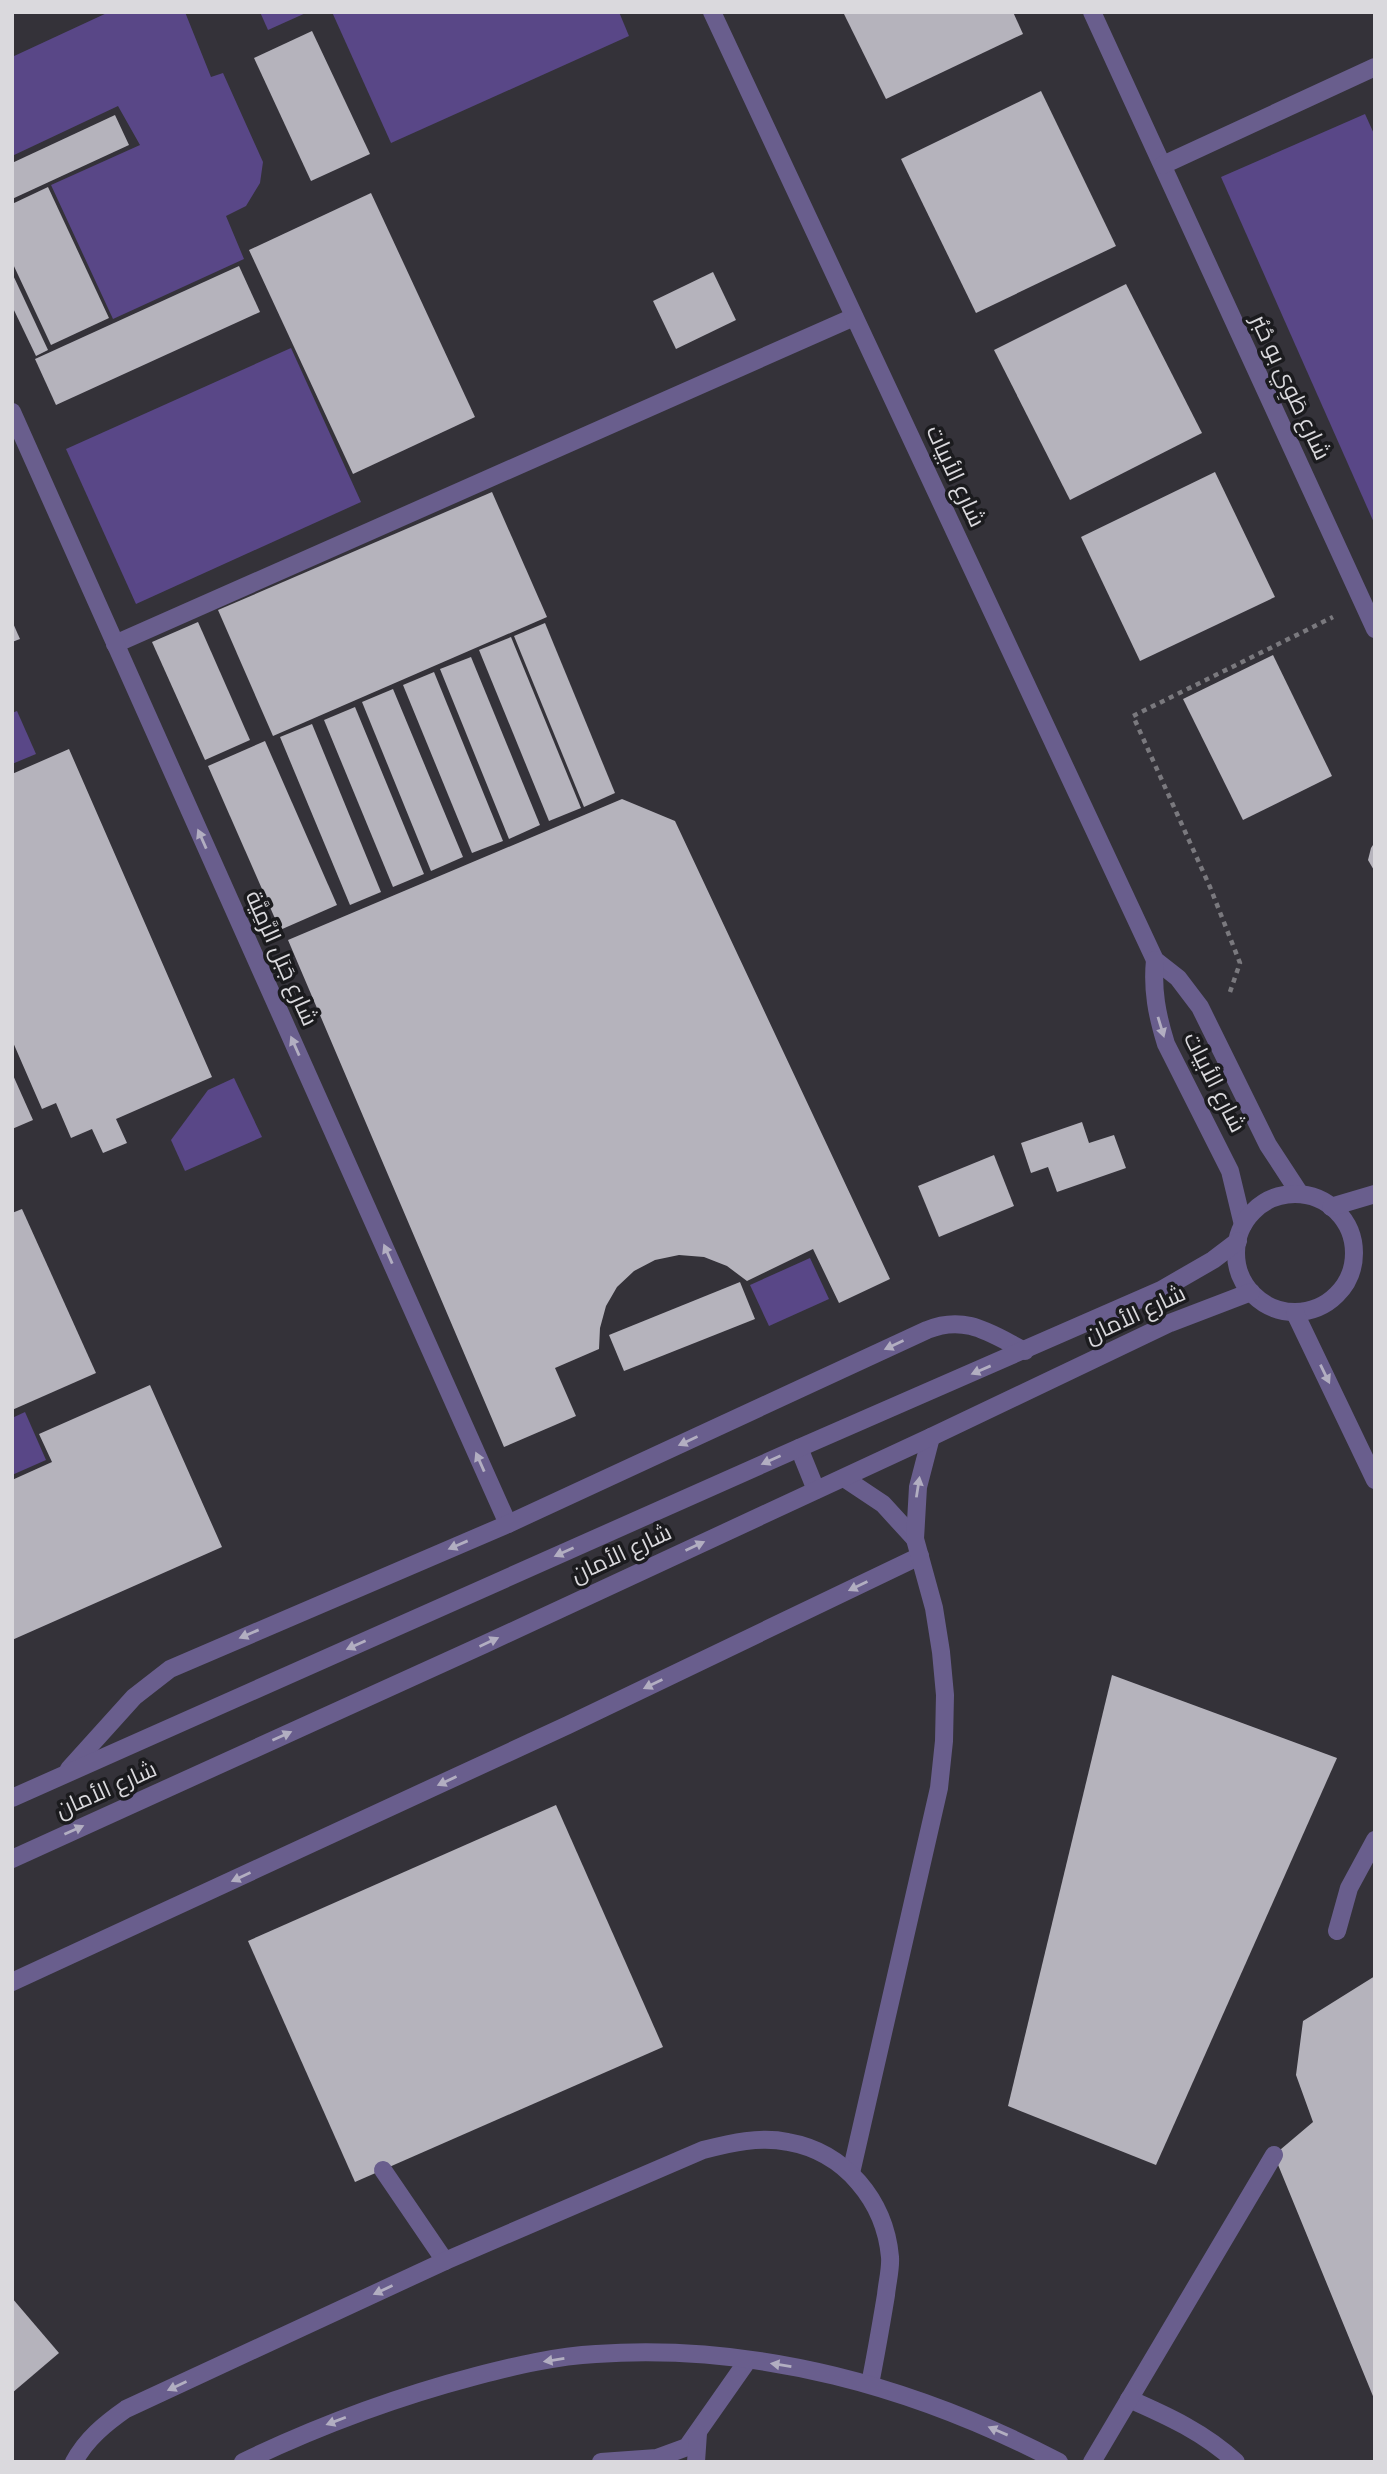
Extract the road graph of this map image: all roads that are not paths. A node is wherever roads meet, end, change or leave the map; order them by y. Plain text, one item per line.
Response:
1 (712, 12) edge
2 (1092, 12) edge
3 (1375, 67) edge
4 (1163, 165) junction
5 (854, 317) junction
6 (12, 412) edge
7 (1375, 629) edge
8 (115, 644) junction
9 (1155, 960) junction
10 (1375, 1194) edge
11 (1300, 1195) junction
12 (1331, 1207) junction
13 (1240, 1233) junction
14 (1251, 1292) junction
15 (1295, 1312) junction
16 (1025, 1351) junction
17 (931, 1437) junction
18 (799, 1448) junction
19 (844, 1478) junction
20 (1375, 1480) edge
21 (816, 1490) junction
22 (508, 1524) junction
23 (917, 1547) junction
24 (64, 1775) junction
25 (12, 1798) edge
26 (1375, 1840) edge
27 (12, 1858) edge
28 (1337, 1931) dead end
29 (12, 1983) edge
30 (1275, 2155) dead end
31 (383, 2170) dead end
32 (851, 2174) junction
33 (445, 2261) junction
34 (748, 2360) junction
35 (870, 2384) junction
36 (1129, 2399) junction
37 (698, 2433) junction
38 (657, 2460) edge
39 (75, 2462) edge
40 (243, 2462) edge
41 (601, 2462) edge
42 (696, 2462) edge
43 (1059, 2462) edge
44 (1092, 2462) edge
45 (1236, 2462) edge

1 - 5 street, شارع الأبيات
2 - 4 street, شارع طَوِي بو حُبُر
3 - 4 street
4 - 7 street, شارع طَوِي بو حُبُر
5 - 8 street
5 - 9 street, شارع الأبيات
6 - 8 street, شارع جَبَل الرَّمِيَّة
22 -> 8 street, شارع جَبَل الرَّمِيَّة
9 - 11 street, شارع الأبيات
9 -> 13 street, شارع الأبيات
10 - 12 street
11 - 12 street
11 - 13 street
12 - 15 street
13 - 14 street
13 - 16 street, شارع الأمان
14 - 15 street
14 - 17 street, شارع الأمان
15 -> 20 street
16 -> 18 street, شارع الأمان
16 -> 22 street
17 - 19 street, شارع الأمان
23 -> 17 street
18 - 21 street
18 -> 24 street, شارع الأمان
19 - 21 street, شارع الأمان
19 - 23 street
27 -> 21 street, شارع الأمان
22 -> 24 street
23 -> 29 street
23 - 32 street
24 - 25 street, شارع الأمان
26 - 28 street
30 - 36 street
31 - 33 street
32 - 33 street
32 - 35 street
33 -> 39 street
35 -> 34 street
34 - 37 street
34 -> 40 street
43 -> 35 street
36 - 44 street
36 - 45 street
37 - 38 street
37 - 42 street
38 - 41 street

